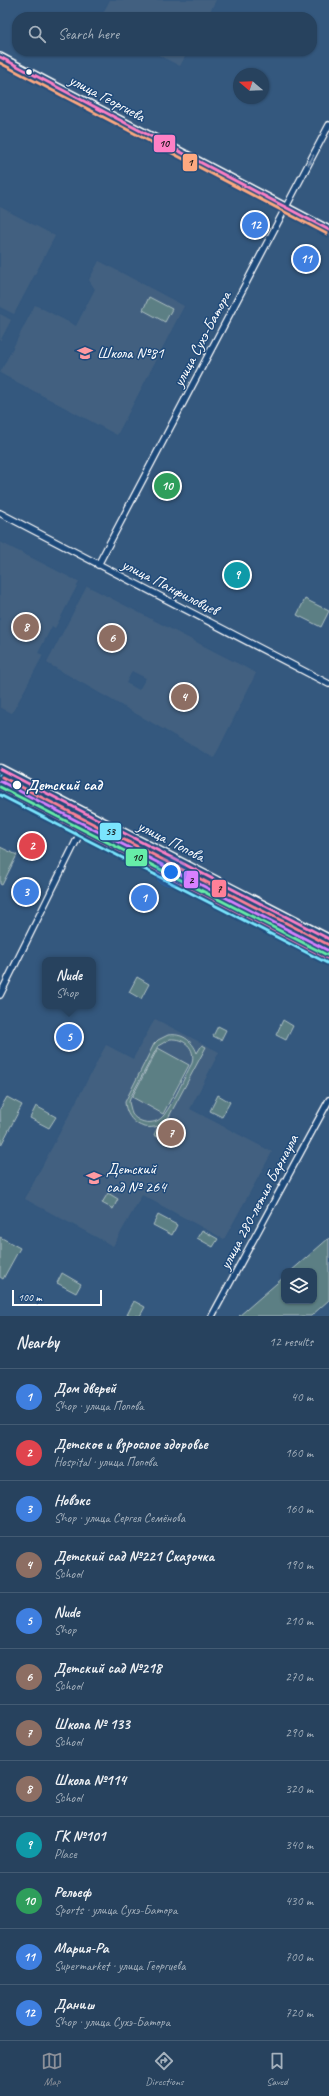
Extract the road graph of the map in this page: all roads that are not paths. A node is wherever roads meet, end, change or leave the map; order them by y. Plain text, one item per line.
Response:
1 (0, 57) edge
2 (329, 125) edge
3 (286, 207) junction
4 (329, 230) edge
5 (0, 513) edge
6 (98, 564) junction
7 (329, 684) edge
8 (0, 769) edge
9 (0, 789) edge
10 (89, 815) junction
11 (81, 831) junction
12 (329, 939) edge
13 (329, 959) edge
14 (0, 995) edge
15 (329, 1100) edge
16 (212, 1316) edge

1 - 3 street, улица Георгиева
2 -> 3 street, улица Сухэ-Батора
3 - 4 street, улица Георгиева
3 - 6 street, улица Сухэ-Батора
5 - 6 street, улица Панфиловцев
6 - 7 street, улица Панфиловцев
8 - 10 main road, улица Попова
9 - 11 main road, улица Попова
10 - 11 street
10 - 12 main road, улица Попова
11 - 13 main road, улица Попова
11 - 14 street
15 - 16 street, улица 280-летия Барнаула

